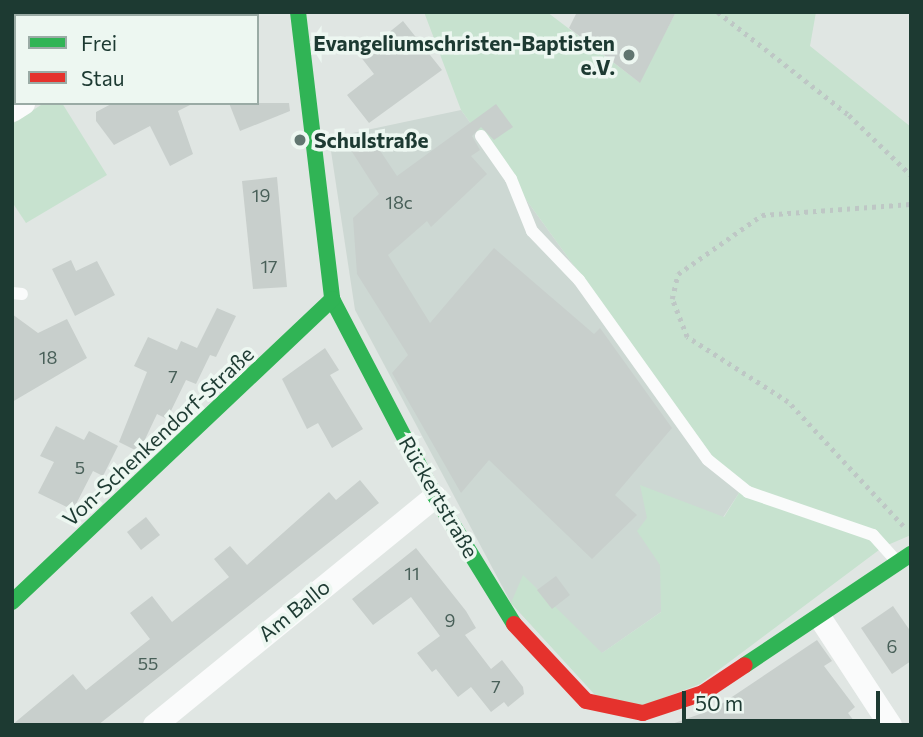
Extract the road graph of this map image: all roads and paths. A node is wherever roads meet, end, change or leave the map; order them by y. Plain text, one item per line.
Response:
1 (298, 12) edge
2 (718, 12) edge
3 (481, 136) dead end
4 (911, 175) edge
5 (911, 204) edge
6 (332, 299) junction
7 (435, 496) junction
8 (911, 535) edge
9 (904, 558) edge
10 (12, 602) edge
11 (820, 618) junction
12 (154, 725) edge
13 (890, 725) edge

1 - 6 street, Rückertstraße
2 - 4 path
3 - 9 lane
5 - 8 path
6 - 7 street, Rückertstraße
6 - 10 street, Von-Schenkendorf-Straße
7 - 11 street, Rückertstraße
7 - 12 street, Am Ballo
9 - 11 street, Rückertstraße
11 - 13 street

